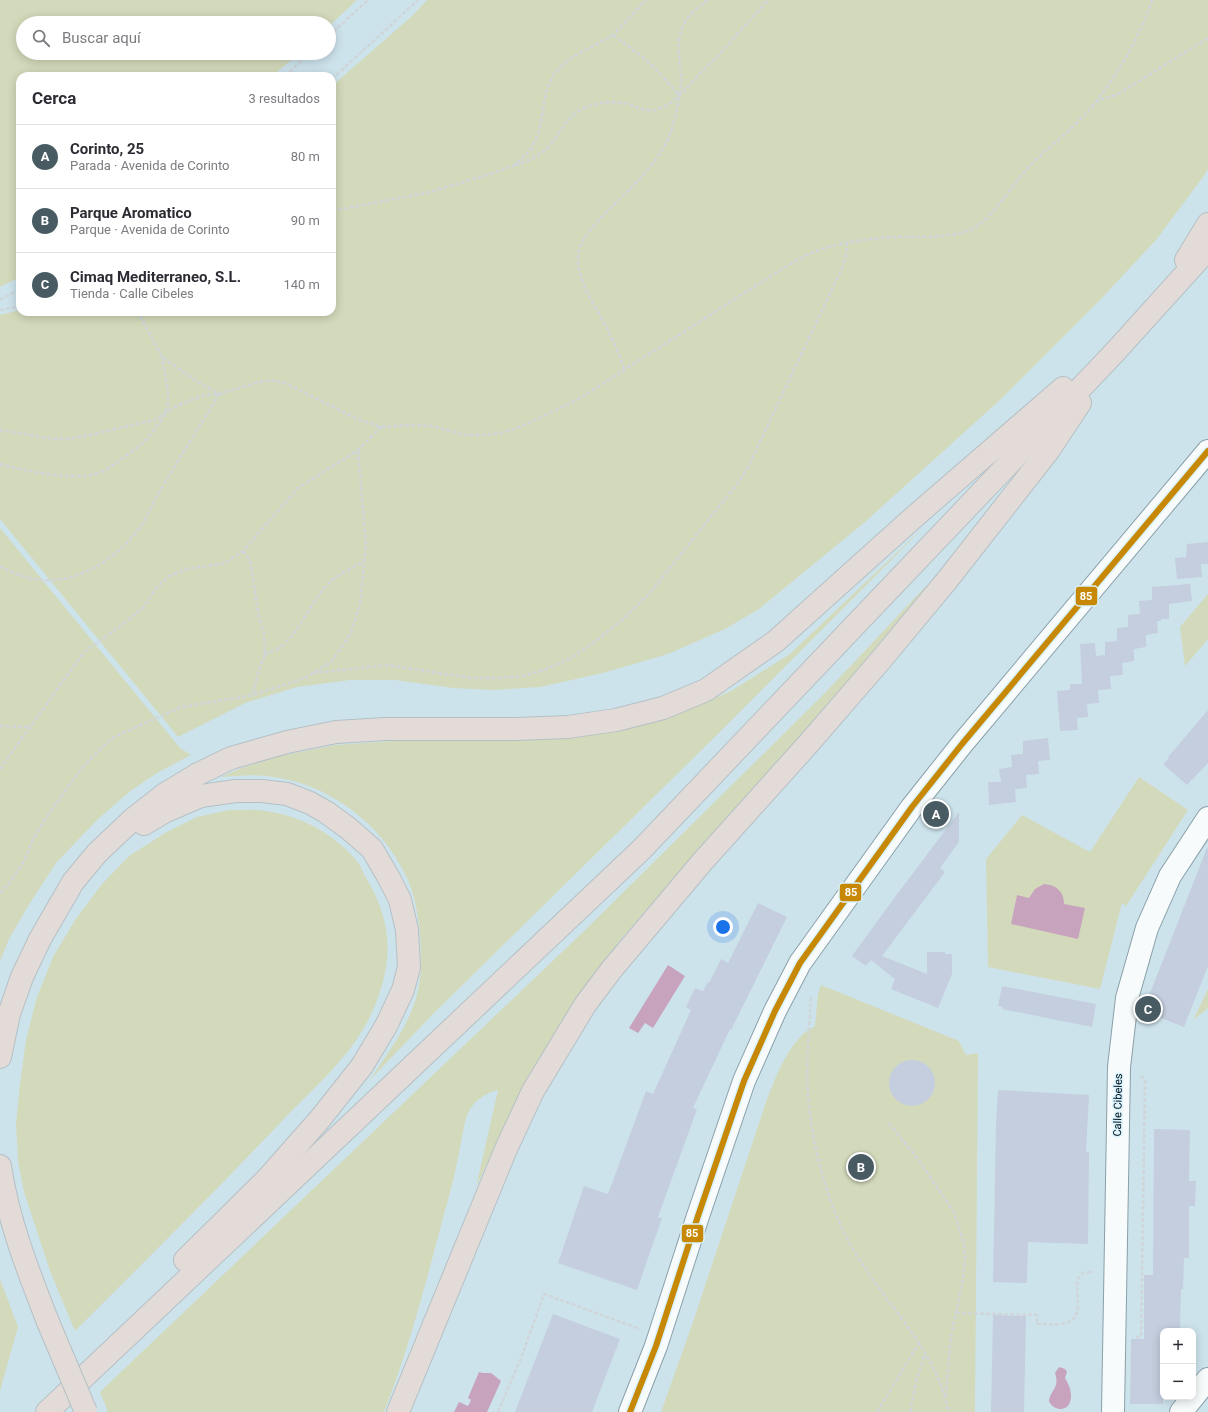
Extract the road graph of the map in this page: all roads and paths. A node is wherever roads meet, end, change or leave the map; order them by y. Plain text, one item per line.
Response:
1 (368, 0) edge
2 (418, 0) edge
3 (646, 0) edge
4 (708, 0) edge
5 (768, 0) edge
6 (1152, 0) edge
7 (336, 30) edge
8 (613, 35) junction
9 (1208, 38) edge
10 (302, 60) edge
11 (289, 72) edge
12 (336, 75) edge
13 (679, 96) junction
14 (1095, 102) junction
15 (515, 165) junction
16 (336, 210) edge
17 (1208, 224) edge
18 (847, 243) junction
19 (1208, 249) edge
20 (16, 291) edge
21 (0, 300) edge
22 (16, 307) edge
23 (0, 310) edge
24 (1150, 312) junction
25 (140, 316) edge
26 (1115, 352) junction
27 (162, 357) junction
28 (624, 369) junction
29 (219, 394) junction
30 (165, 413) junction
31 (382, 427) junction
32 (0, 430) edge
33 (358, 450) junction
34 (1208, 451) edge
35 (0, 464) edge
36 (243, 551) junction
37 (365, 561) junction
38 (0, 566) edge
39 (265, 655) junction
40 (313, 673) junction
41 (253, 695) junction
42 (0, 726) edge
43 (32, 726) junction
44 (0, 769) edge
45 (1208, 818) edge
46 (97, 853) junction
47 (0, 893) edge
48 (810, 997) dead end
49 (0, 1057) edge
50 (1137, 1076) dead end
51 (889, 1123) dead end
52 (0, 1166) edge
53 (1095, 1272) dead end
54 (956, 1313) junction
55 (640, 1330) dead end
56 (1130, 1337) dead end
57 (919, 1343) junction
58 (114, 1347) junction
59 (925, 1354) junction
60 (1208, 1379) edge
61 (946, 1400) junction
62 (47, 1412) edge
63 (86, 1412) edge
64 (398, 1412) edge
65 (498, 1412) edge
66 (630, 1412) edge
67 (877, 1412) edge
68 (910, 1412) edge
69 (948, 1412) edge
70 (1113, 1412) edge
71 (1181, 1412) edge

1 - 7 path
2 - 12 path
3 - 8 path
4 - 13 path
5 - 13 path
6 - 14 path
8 - 13 path
8 - 15 path
9 - 14 path
10 - 11 path
13 - 15 path
13 - 28 path
14 - 18 path
15 - 16 path
17 - 24 highway
18 - 28 path
18 - 40 path
19 - 24 highway
20 - 21 path
22 - 23 path
24 - 26 highway
24 - 46 highway
25 - 27 path
26 - 58 highway
26 - 64 highway
27 - 29 path
27 - 30 path
28 - 31 path
29 - 30 path
29 - 31 path
29 - 38 path
30 - 32 path
30 - 35 path
31 - 33 path
33 - 36 path
33 - 37 path
34 - 66 street
36 - 39 path
36 - 43 path
37 - 39 path
37 - 40 path
39 - 41 path
40 - 41 path
41 - 47 path
42 - 43 path
43 - 44 path
45 - 70 street, Calle Cibeles
46 - 49 highway
46 - 58 highway
48 - 57 path
50 - 56 path
51 - 54 path
52 - 63 highway, bridge
53 - 54 path
54 - 61 path
55 - 65 path
57 - 59 path
57 - 67 path
58 - 62 highway
59 - 61 path
59 - 68 path
60 - 71 street
61 - 69 path

